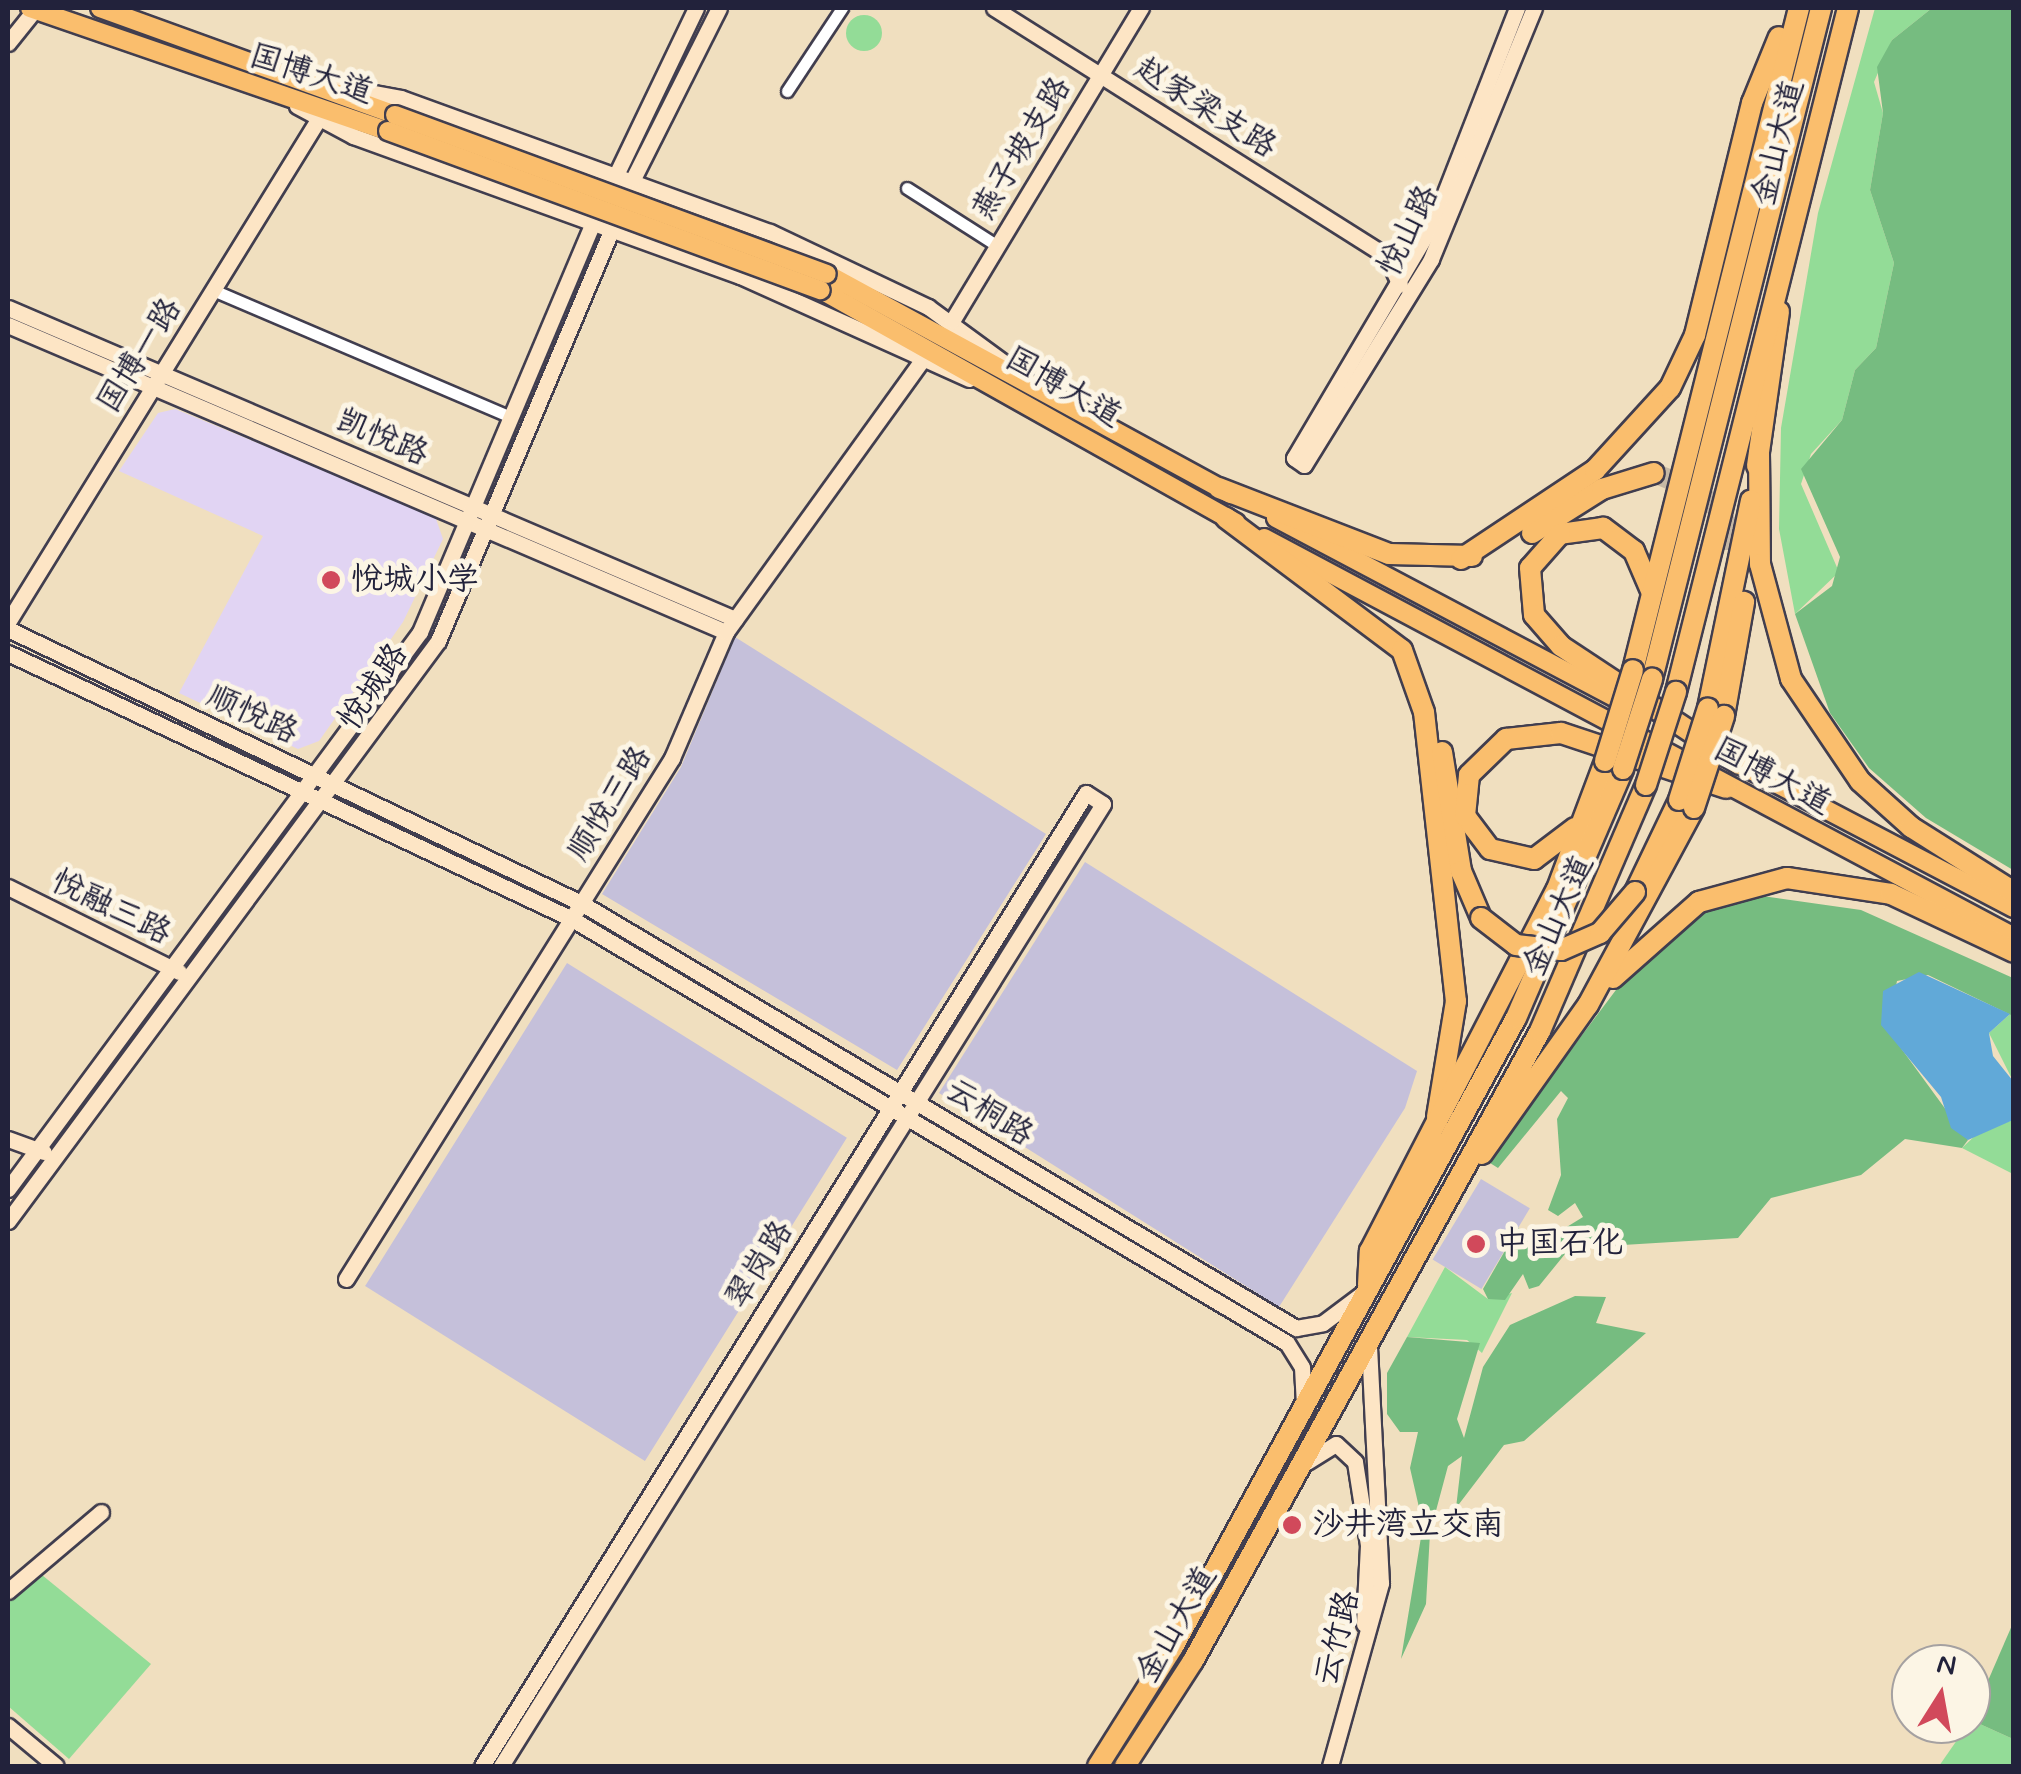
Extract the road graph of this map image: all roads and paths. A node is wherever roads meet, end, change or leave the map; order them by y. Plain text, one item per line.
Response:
1 (34, 8) edge
2 (696, 8) edge
3 (719, 8) edge
4 (842, 8) edge
5 (994, 8) edge
6 (1141, 8) edge
7 (1518, 8) edge
8 (1534, 8) edge
9 (1795, 8) edge
10 (1821, 8) edge
11 (1848, 8) edge
12 (108, 9) edge
13 (8, 43) edge
14 (1100, 74) junction
15 (308, 81) junction
16 (787, 92) dead end
17 (293, 104) junction
18 (319, 118) junction
19 (392, 123) junction
20 (616, 174) junction
21 (633, 179) junction
22 (907, 188) dead end
23 (593, 224) junction
24 (611, 230) junction
25 (1788, 232) junction
26 (996, 245) junction
27 (1418, 253) junction
28 (1386, 256) junction
29 (824, 282) junction
30 (1400, 285) junction
31 (213, 290) junction
32 (8, 308) edge
33 (952, 321) junction
34 (8, 325) edge
35 (922, 360) junction
36 (1017, 373) junction
37 (157, 379) junction
38 (1004, 388) junction
39 (509, 416) junction
40 (1760, 453) junction
41 (1654, 473) tunnel mouth
42 (1219, 488) junction
43 (468, 512) junction
44 (1226, 518) junction
45 (485, 519) junction
46 (1461, 560) junction
47 (1652, 595) junction
48 (1744, 602) dead end
49 (8, 626) edge
50 (731, 626) junction
51 (1402, 650) junction
52 (8, 653) edge
53 (1642, 674) junction
54 (1716, 712) junction
55 (1739, 764) junction
56 (1614, 765) junction
57 (318, 777) junction
58 (336, 786) junction
59 (1726, 788) junction
60 (306, 793) junction
61 (325, 802) junction
62 (1686, 804) junction
63 (1586, 815) junction
64 (8, 887) edge
65 (2014, 892) edge
66 (581, 903) junction
67 (2014, 908) edge
68 (572, 919) junction
69 (2014, 937) edge
70 (2014, 952) edge
71 (170, 968) junction
72 (191, 978) junction
73 (1588, 1005) junction
74 (899, 1090) junction
75 (890, 1105) junction
76 (912, 1108) junction
77 (1438, 1117) junction
78 (8, 1139) edge
79 (39, 1150) junction
80 (57, 1158) junction
81 (8, 1189) edge
82 (8, 1221) edge
83 (1423, 1237) junction
84 (346, 1279) dead end
85 (1368, 1290) junction
86 (1370, 1341) junction
87 (1303, 1412) junction
88 (1301, 1469) junction
89 (101, 1512) dead end
90 (8, 1591) edge
91 (8, 1726) edge
92 (56, 1766) edge
93 (482, 1766) edge
94 (500, 1766) edge
95 (1098, 1766) edge
96 (1125, 1766) edge
97 (1319, 1766) edge
98 (1330, 1766) edge

1 - 13 main road
1 - 17 main road, 国博大道
2 - 20 main road, 悦城路
3 - 21 main road, 悦城路
4 - 16 street
5 - 14 main road, 赵家梁支路
6 - 14 main road, 燕子坡支路
7 - 27 main road, 悦山路
8 - 30 main road, 悦山路
9 - 46 highway
9 - 47 highway
10 - 53 highway, 金山大道
11 - 25 highway, 金山大道
12 - 15 main road, 国博大道
14 - 26 main road, 燕子坡支路
14 - 28 main road, 赵家梁支路
15 - 19 main road, 国博大道
15 - 20 main road
17 - 18 main road
17 - 19 main road, 国博大道
18 - 23 main road
18 - 31 main road, 国博一路
19 - 29 main road, 国博大道, bridge
20 - 21 main road
20 - 23 main road, 悦城路
21 - 24 main road, 悦城路
21 - 33 main road
22 - 26 street
23 - 24 main road
23 - 39 main road, 悦城路
24 - 35 main road
24 - 45 main road, 悦城路
25 - 40 highway
25 - 83 highway, 金山大道, bridge
26 - 33 main road, 燕子坡支路
27 - 28 main road
27 - 30 main road, 悦山路
28 - 30 main road
29 - 36 main road, 国博大道
29 - 38 main road, 国博大道
31 - 37 main road, 国博一路
31 - 39 street
32 - 37 main road, 凯悦路
33 - 36 main road
34 - 37 main road, 凯悦路
35 - 38 main road
35 - 50 main road, 顺悦三路
36 - 42 main road, 国博大道
37 - 43 main road, 凯悦路
37 - 49 main road, 国博一路
38 - 44 main road, 国博大道
39 - 43 main road, 悦城路
40 - 54 highway
40 - 65 highway
41 - 46 highway
42 - 46 highway
42 - 55 main road, 国博大道
43 - 45 main road, 凯悦路
43 - 57 main road, 悦城路
44 - 51 highway
44 - 59 main road, 国博大道
45 - 50 main road, 凯悦路
45 - 58 main road, 悦城路
47 - 53 highway
47 - 55 highway
48 - 54 highway
49 - 57 main road, 顺悦路
50 - 66 main road, 顺悦三路
51 - 62 highway, bridge
51 - 77 highway
52 - 60 main road, 顺悦路
53 - 56 highway, bridge
54 - 62 highway, bridge
55 - 67 main road, 国博大道
56 - 63 highway
56 - 85 highway, 金山大道
57 - 58 main road, 顺悦路
57 - 60 main road, 悦城路
58 - 61 main road, 悦城路
58 - 66 main road, 顺悦路
59 - 63 highway
59 - 69 main road, 国博大道
60 - 61 main road, 顺悦路
60 - 71 main road, 悦城路
61 - 68 main road, 顺悦路
61 - 72 main road, 悦城路
62 - 73 highway
63 - 77 highway
64 - 71 main road, 悦融三路
66 - 68 main road, 顺悦三路
66 - 74 main road, 云桐路
68 - 75 main road, 云桐路
68 - 84 main road, 顺悦三路
70 - 73 highway
71 - 72 main road, 悦融三路
71 - 79 main road, 悦城路
72 - 80 main road, 悦城路
73 - 83 highway
74 - 75 main road, 翠岗路
74 - 76 main road, 云桐路
74 - 76 main road, 翠岗路
75 - 76 main road, 云桐路
75 - 93 main road, 翠岗路
76 - 85 main road, 云桐路
76 - 87 main road, 云桐路
76 - 94 main road, 翠岗路
77 - 85 highway
78 - 79 main road
79 - 80 main road
79 - 81 main road, 悦城路
80 - 82 main road, 悦城路
83 - 86 highway, 金山大道
85 - 87 highway, 金山大道
86 - 88 highway, 金山大道
86 - 98 main road, 云竹路
87 - 95 highway, 金山大道
88 - 96 highway, 金山大道
88 - 97 main road, 云竹路
89 - 90 main road
91 - 92 main road

